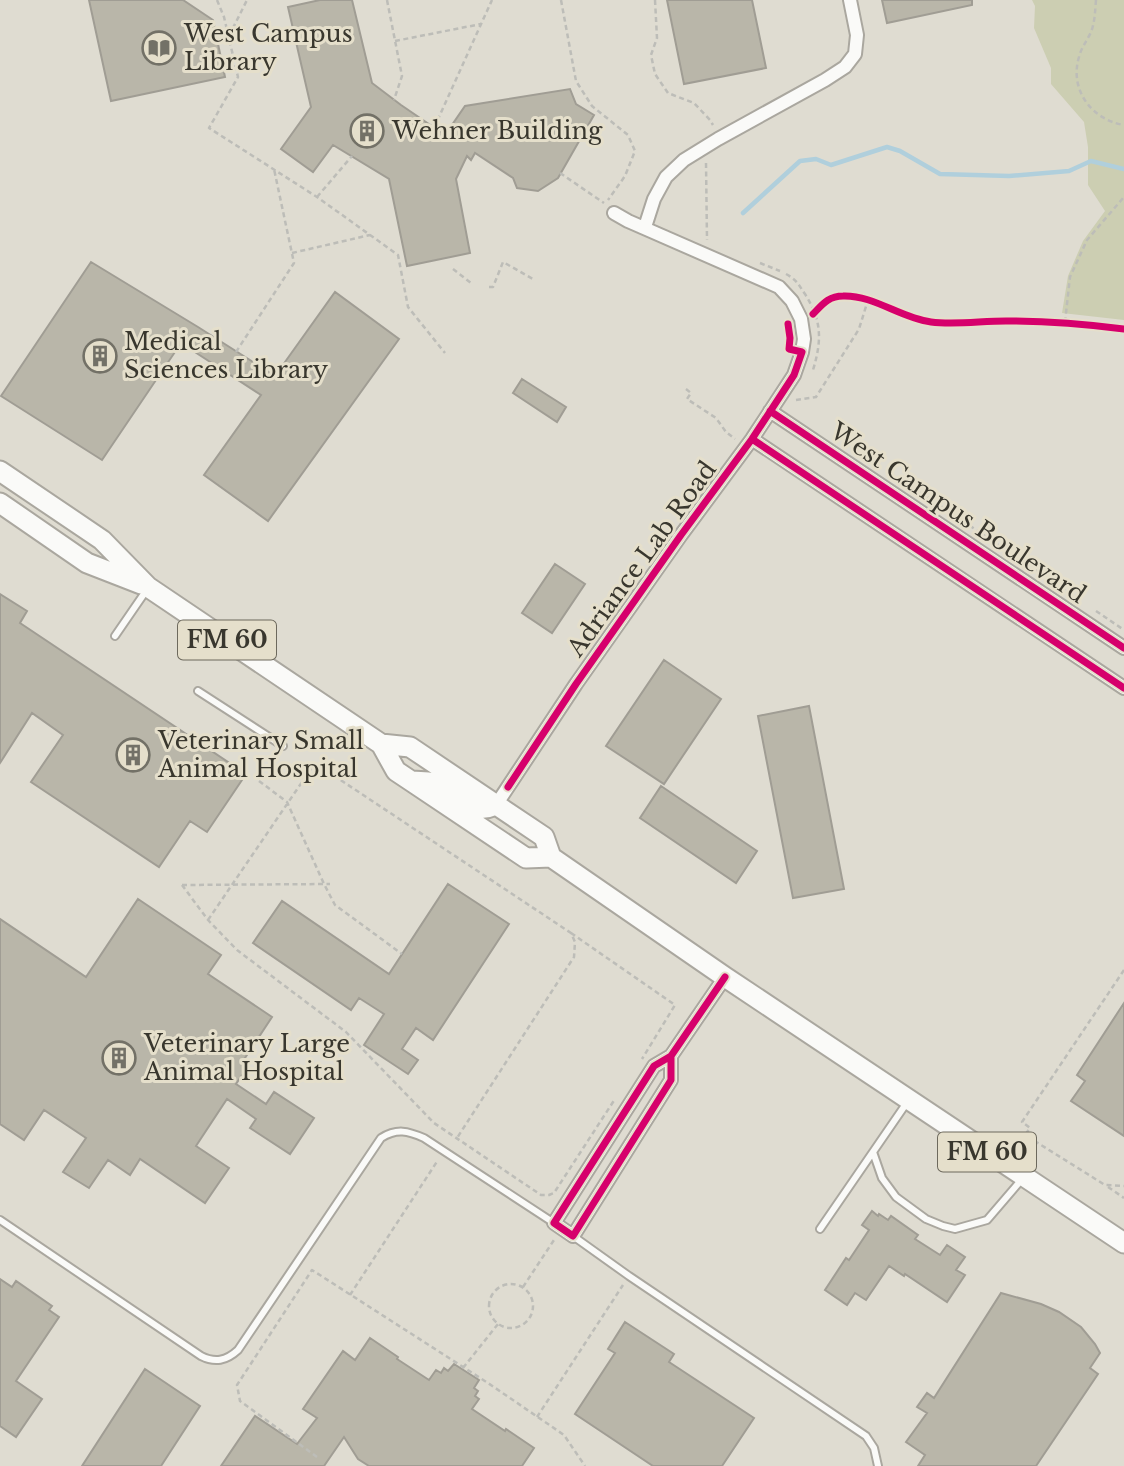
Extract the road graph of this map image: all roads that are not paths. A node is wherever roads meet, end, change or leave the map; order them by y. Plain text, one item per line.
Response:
1 (850, 0) edge
2 (614, 213) dead end
3 (645, 227) junction
4 (771, 411) junction
5 (752, 439) junction
6 (8, 477) edge
7 (1, 504) edge
8 (148, 587) junction
9 (115, 636) dead end
10 (1124, 648) edge
11 (1124, 688) edge
12 (198, 691) dead end
13 (382, 744) junction
14 (283, 746) dead end
15 (411, 781) junction
16 (496, 805) junction
17 (551, 857) junction
18 (725, 977) junction
19 (671, 1056) junction
20 (909, 1100) junction
21 (873, 1152) junction
22 (1024, 1177) junction
23 (0, 1220) edge
24 (563, 1229) junction
25 (820, 1229) dead end
26 (1124, 1243) edge
27 (878, 1466) edge

1 - 3 street
2 - 3 street
3 - 4 street, Adriance Lab Road
4 - 5 street, Adriance Lab Road
4 - 10 street, West Campus Boulevard
5 - 11 street
5 - 16 street, Adriance Lab Road
6 - 7 main road
6 - 8 main road, FM 60
7 - 8 main road, FM 60
8 - 9 lane
8 - 13 main road, FM 60
12 - 14 lane
13 - 15 main road, FM 60
13 - 16 main road, FM 60
15 - 16 main road
15 - 17 main road, FM 60
16 - 17 main road, FM 60
17 - 18 main road, FM 60
18 - 19 street
18 - 20 main road, FM 60
19 - 24 street
19 - 24 street
20 - 21 lane
20 - 22 main road, FM 60
21 - 22 lane
21 - 25 lane
22 - 26 main road, FM 60
23 - 24 lane
24 - 27 lane

